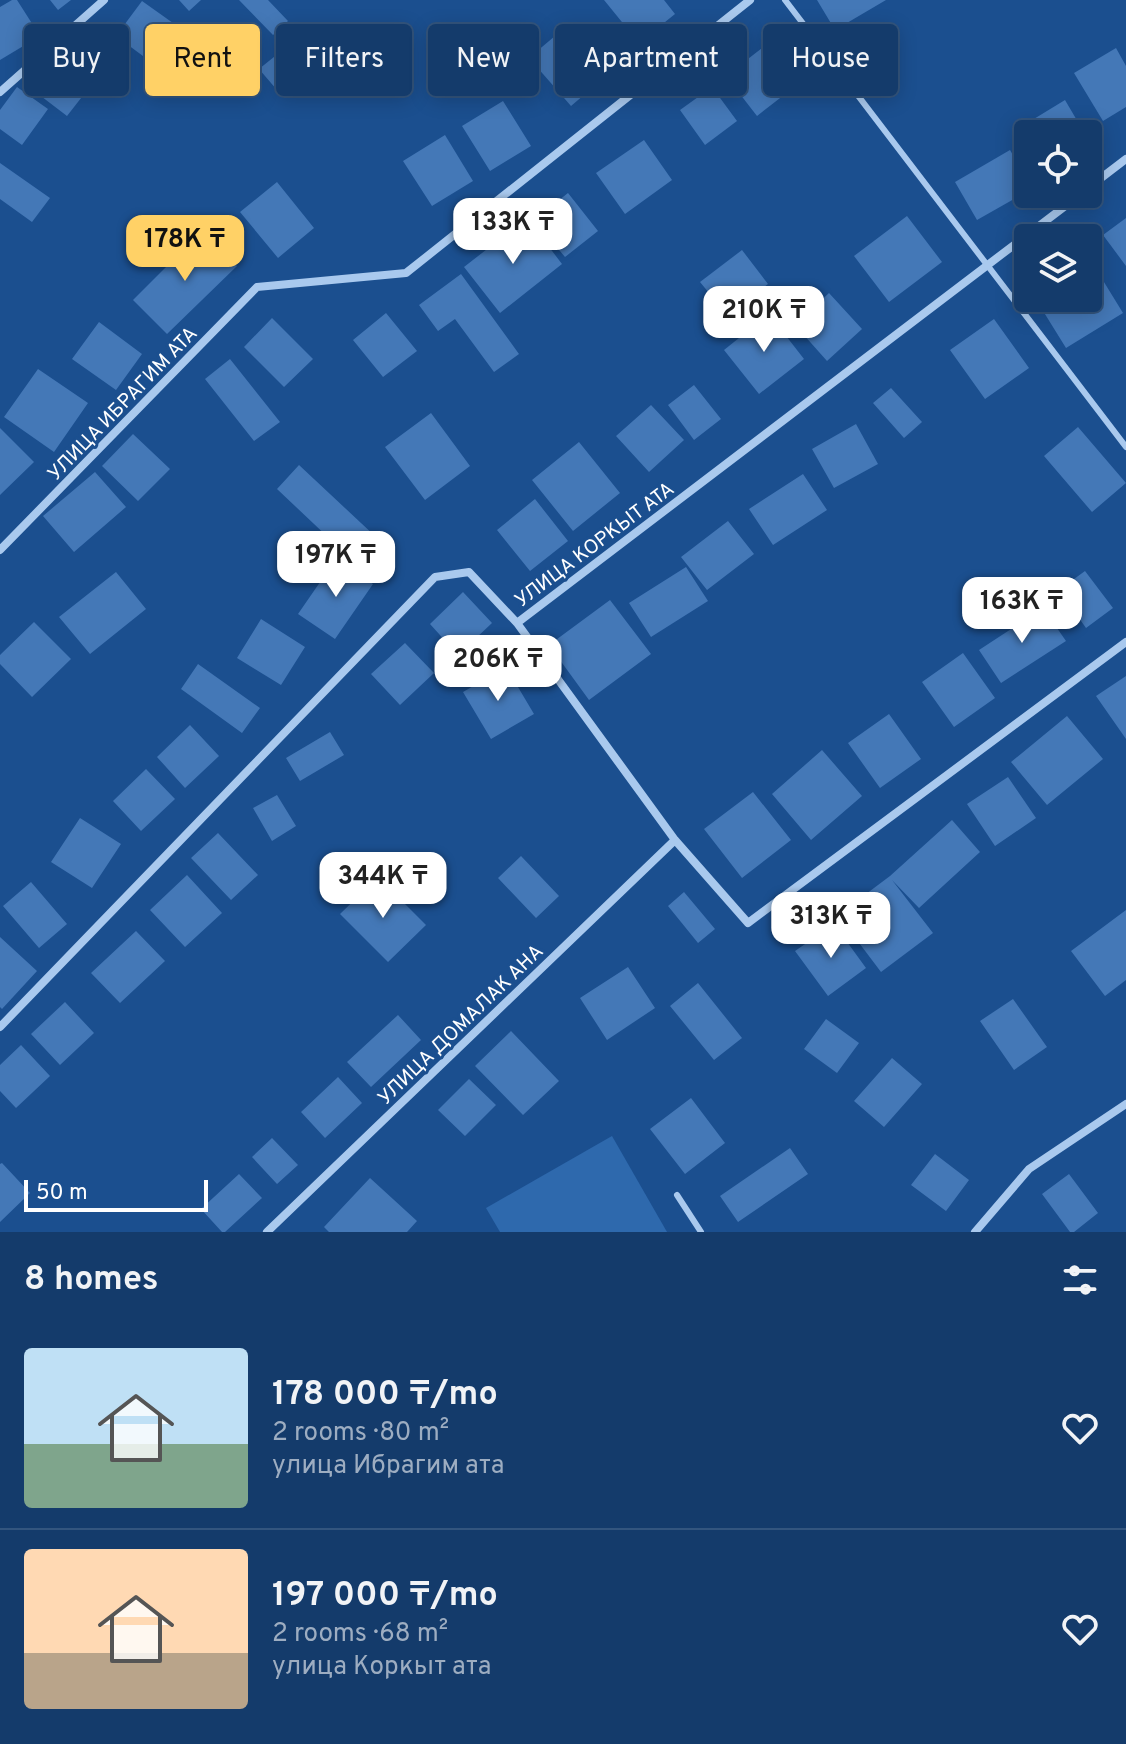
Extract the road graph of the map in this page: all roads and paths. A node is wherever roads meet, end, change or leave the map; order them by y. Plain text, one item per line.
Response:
1 (104, 0) edge
2 (750, 0) edge
3 (785, 0) edge
4 (0, 92) edge
5 (1126, 159) edge
6 (1102, 177) edge
7 (1063, 208) edge
8 (988, 266) junction
9 (1126, 447) edge
10 (0, 550) edge
11 (517, 623) junction
12 (1126, 642) edge
13 (675, 840) junction
14 (0, 1027) edge
15 (1126, 1104) edge
16 (677, 1195) dead end
17 (267, 1232) edge
18 (701, 1232) edge
19 (975, 1232) edge

1 - 4 street
2 - 10 street, УЛИЦА ИБРАГИМ АТА
3 - 8 lane
5 - 6 street
7 - 8 street, УЛИЦА КОРКЫТ АТА
8 - 9 lane
8 - 11 street, УЛИЦА КОРКЫТ АТА
11 - 13 street
11 - 14 street, УЛИЦА КОРКЫТ АТА
12 - 13 street
13 - 17 street, УЛИЦА ДОМАЛАК АНА
15 - 19 street
16 - 18 lane

